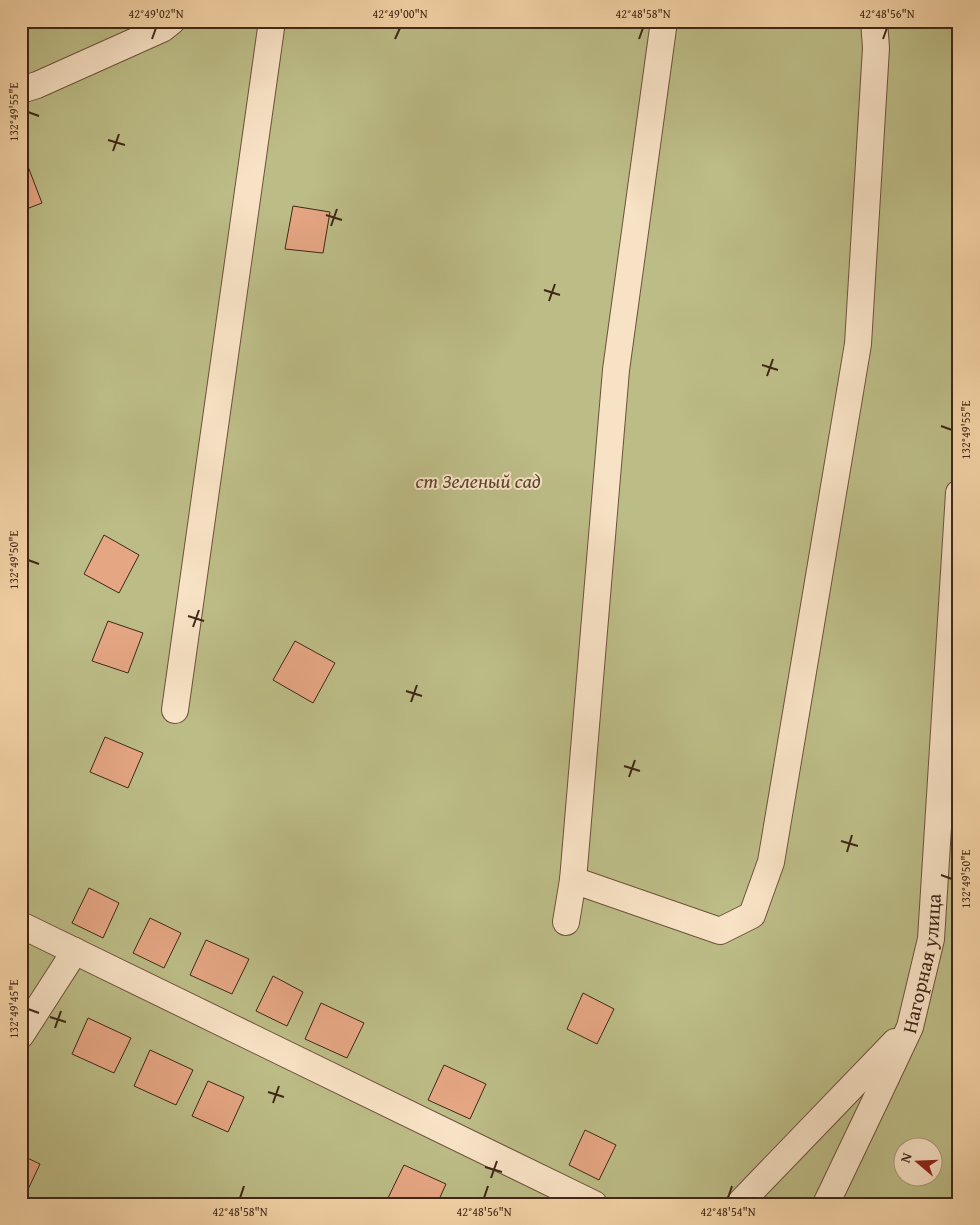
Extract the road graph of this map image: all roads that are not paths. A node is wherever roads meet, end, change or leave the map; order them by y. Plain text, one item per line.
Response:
1 (172, 21) edge
2 (272, 21) edge
3 (664, 21) edge
4 (874, 21) edge
5 (21, 90) edge
6 (959, 494) edge
7 (175, 710) dead end
8 (573, 880) junction
9 (566, 922) dead end
10 (21, 925) edge
11 (75, 951) junction
12 (910, 1027) junction
13 (21, 1036) edge
14 (594, 1204) edge
15 (739, 1204) edge
16 (826, 1204) edge

1 - 5 street
2 - 7 street
3 - 8 street
4 - 8 street
6 - 12 street, Нагорная улица
8 - 9 street
10 - 11 street
11 - 13 street
11 - 14 street
12 - 15 street
12 - 16 street, Нагорная улица

